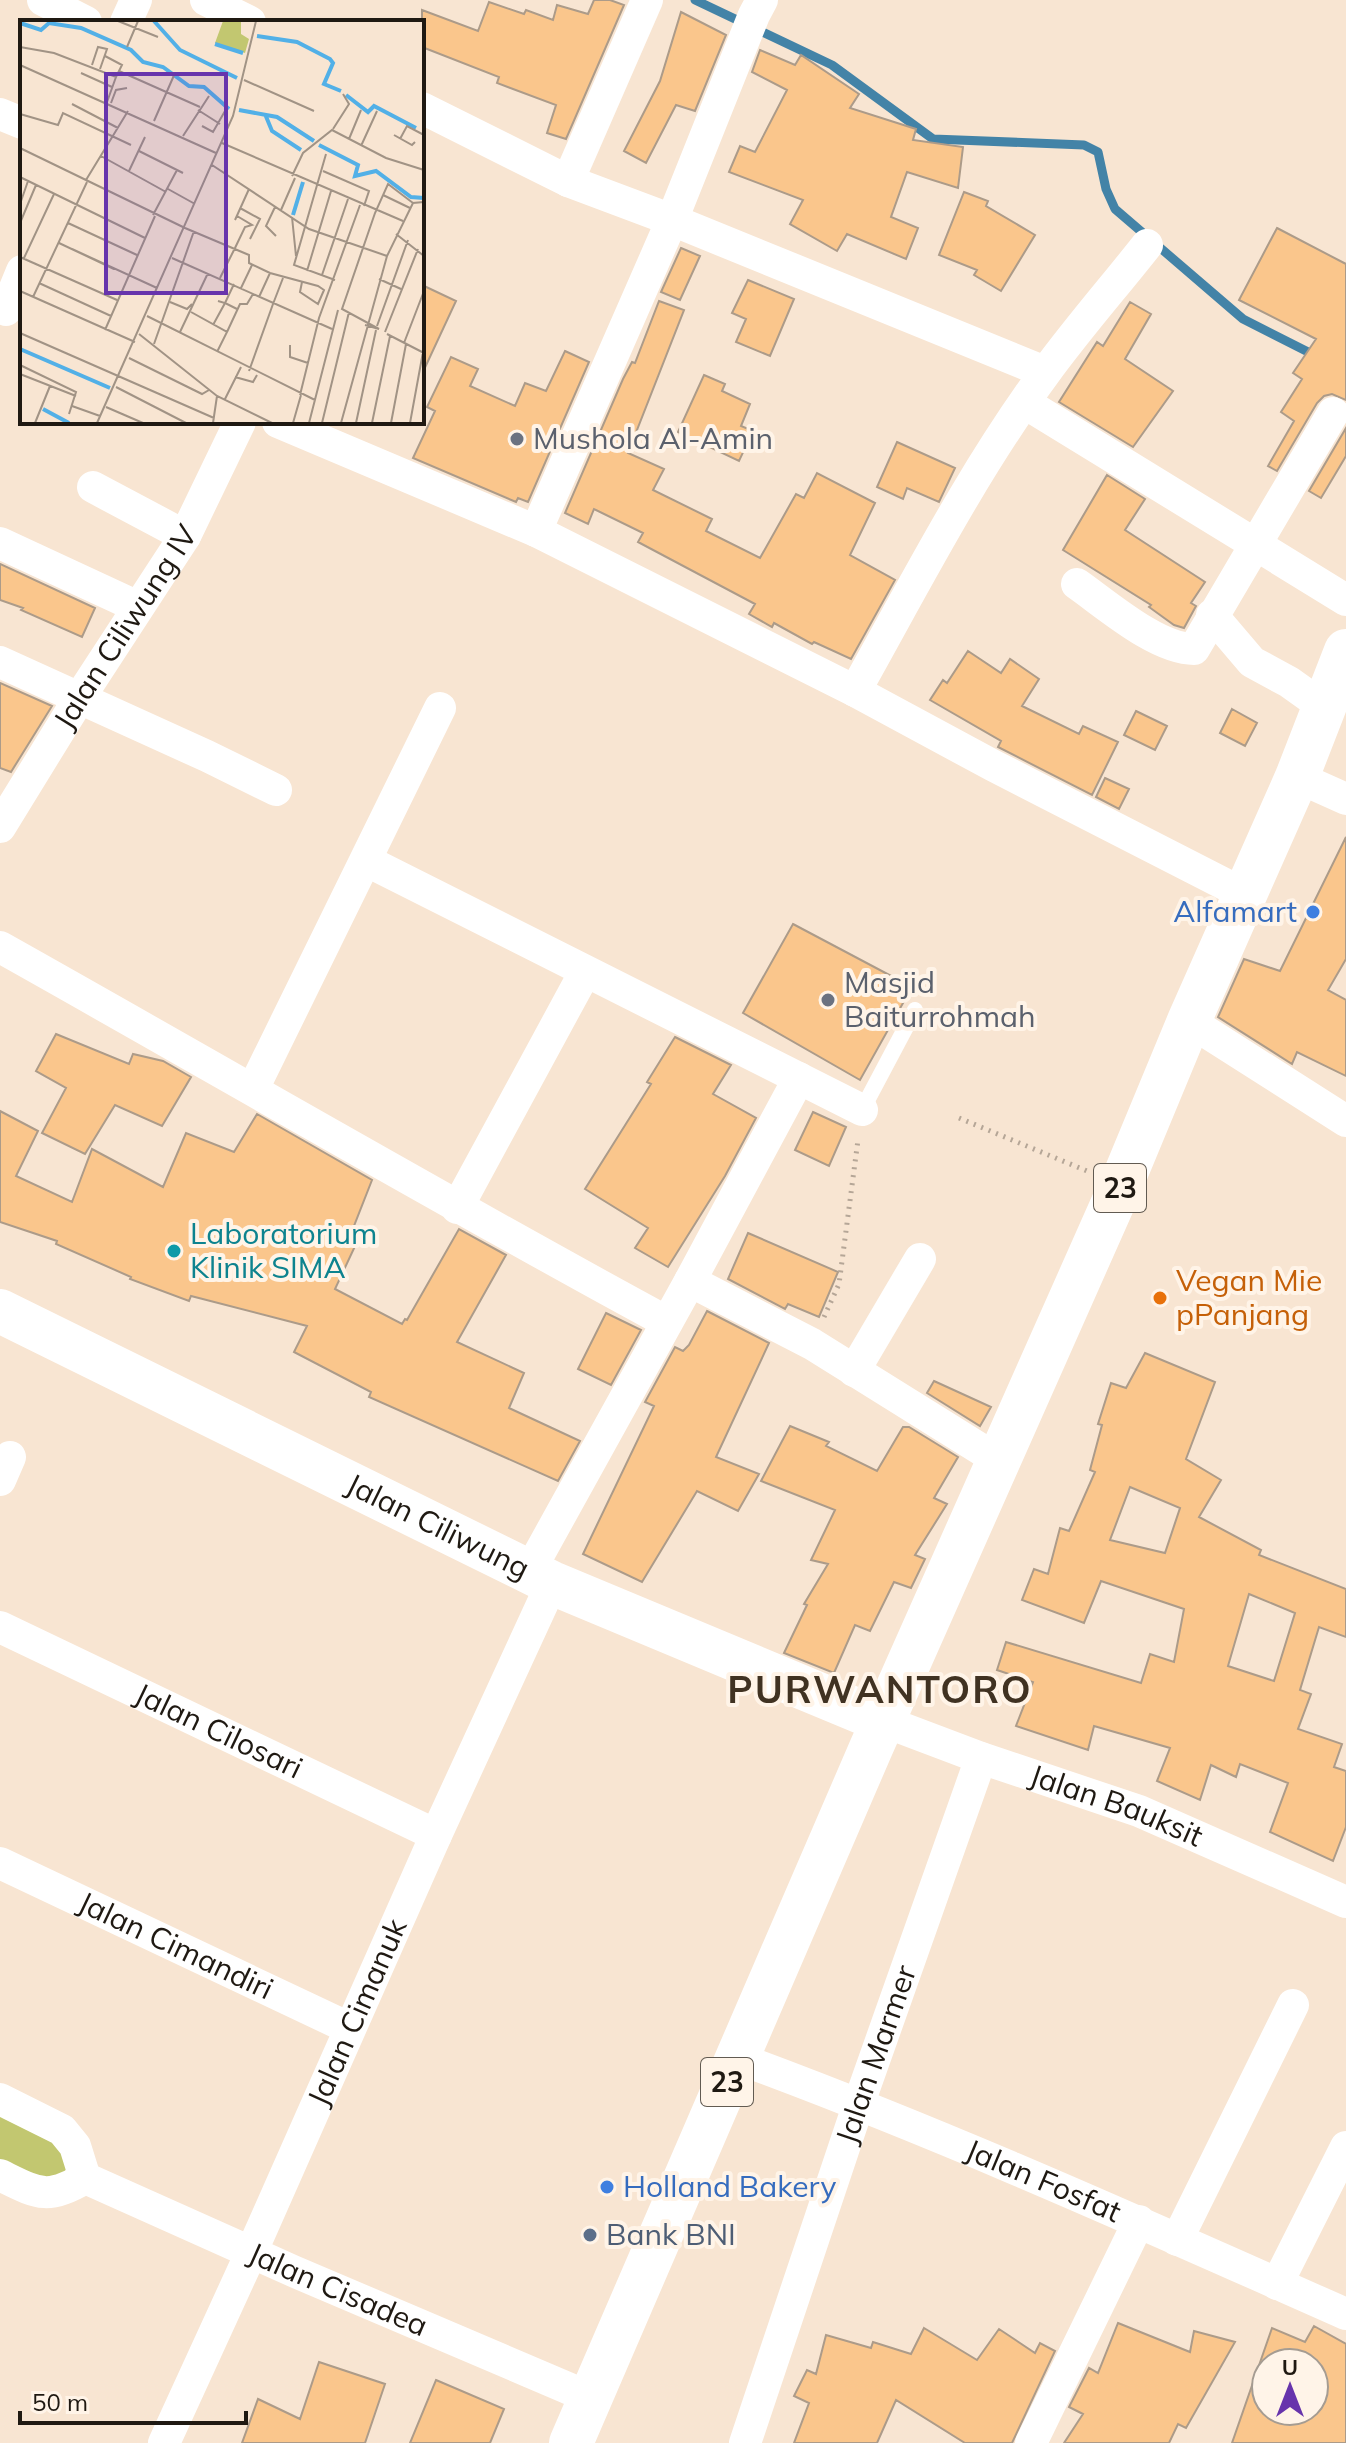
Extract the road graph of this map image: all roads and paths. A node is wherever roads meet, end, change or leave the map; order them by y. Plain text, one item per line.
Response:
1 (43, 0) edge
2 (136, 0) edge
3 (647, 0) edge
4 (211, 1) edge
5 (754, 17) edge
6 (82, 20) edge
7 (127, 20) edge
8 (246, 20) edge
9 (424, 109) edge
10 (0, 114) edge
11 (20, 122) edge
12 (568, 181) junction
13 (672, 220) junction
14 (1147, 245) dead end
15 (20, 277) edge
16 (9, 310) edge
17 (1045, 372) junction
18 (1025, 403) junction
19 (1333, 413) dead end
20 (239, 424) edge
21 (283, 424) edge
22 (93, 487) dead end
23 (536, 531) junction
24 (185, 536) junction
25 (0, 543) edge
26 (1257, 545) junction
27 (1077, 584) dead end
28 (1346, 600) edge
29 (138, 607) junction
30 (1212, 615) junction
31 (1346, 651) edge
32 (0, 662) edge
33 (855, 691) junction
34 (80, 697) junction
35 (1324, 707) junction
36 (440, 708) dead end
37 (1297, 777) junction
38 (276, 790) dead end
39 (1346, 799) edge
40 (0, 827) edge
41 (367, 861) junction
42 (1244, 894) junction
43 (0, 947) edge
44 (585, 972) junction
45 (915, 1010) dead end
46 (1189, 1021) junction
47 (799, 1078) junction
48 (253, 1089) junction
49 (862, 1110) junction
50 (959, 1118) dead end
51 (1346, 1121) edge
52 (1121, 1185) junction
53 (457, 1208) junction
54 (920, 1259) dead end
55 (690, 1281) junction
56 (0, 1311) edge
57 (667, 1322) junction
58 (812, 1344) junction
59 (854, 1371) junction
60 (998, 1460) junction
61 (540, 1578) junction
62 (0, 1627) edge
63 (883, 1721) junction
64 (981, 1758) junction
65 (436, 1835) junction
66 (0, 1863) edge
67 (1346, 1902) edge
68 (1293, 2005) dead end
69 (349, 2028) junction
70 (737, 2058) junction
71 (0, 2099) edge
72 (859, 2103) junction
73 (1346, 2147) edge
74 (0, 2175) edge
75 (85, 2178) junction
76 (1139, 2221) junction
77 (1177, 2240) junction
78 (251, 2253) junction
79 (1277, 2284) junction
80 (1346, 2314) edge
81 (591, 2398) junction
82 (164, 2443) edge
83 (571, 2443) edge
84 (745, 2443) edge
85 (1031, 2443) edge

1 - 6 street
2 - 7 street
3 - 12 street
4 - 8 street
5 - 13 street
9 - 12 street
10 - 11 street
12 - 13 street
13 - 17 street
13 - 23 street
14 - 17 street
15 - 16 street
17 - 18 street
18 - 26 street
18 - 33 street
19 - 26 street
20 - 24 street, Jalan Ciliwung IV
21 - 23 street
22 - 24 street
23 - 33 street
24 - 29 street, Jalan Ciliwung IV
25 - 29 street
26 - 28 street
26 - 30 street
27 - 30 street
29 - 34 street, Jalan Ciliwung IV
30 - 35 street
31 - 35 main road, 23
32 - 34 street
33 - 42 street
34 - 38 street
34 - 40 street, Jalan Ciliwung IV
35 - 37 main road, 23
36 - 41 street
37 - 39 street
37 - 42 main road, 23
41 - 44 street
41 - 48 street
42 - 46 main road, 23
43 - 48 street
44 - 47 street
44 - 53 street
45 - 49 lane
46 - 51 street
46 - 52 main road, 23
47 - 49 street
47 - 55 street, Jalan Cimanuk
48 - 53 street
49 - 58 path
50 - 52 path
52 - 60 main road, 23
53 - 57 street
54 - 59 street
55 - 57 street, Jalan Cimanuk
55 - 58 street
56 - 61 main road, Jalan Ciliwung
57 - 61 street, Jalan Cimanuk
58 - 59 street
59 - 60 street
60 - 63 main road, 23
61 - 63 main road, Jalan Ciliwung
61 - 65 street, Jalan Cimanuk
62 - 65 street, Jalan Cilosari
63 - 64 street, Jalan Bauksit
63 - 70 main road, 23
64 - 67 street, Jalan Bauksit
64 - 72 street, Jalan Marmer
65 - 69 street, Jalan Cimanuk
66 - 69 street, Jalan Cimandiri
68 - 77 street
69 - 78 street, Jalan Cimanuk
70 - 72 street, Jalan Fosfat
70 - 81 main road, 23
71 - 75 street
72 - 76 street, Jalan Fosfat
72 - 84 street, Jalan Marmer
73 - 79 street
74 - 75 street
75 - 78 street, Jalan Cisadea
76 - 77 street, Jalan Fosfat
76 - 85 street
77 - 79 street, Jalan Fosfat
78 - 81 street, Jalan Cisadea
78 - 82 street, Jalan Cimanuk
79 - 80 street, Jalan Fosfat
81 - 83 main road, 23

